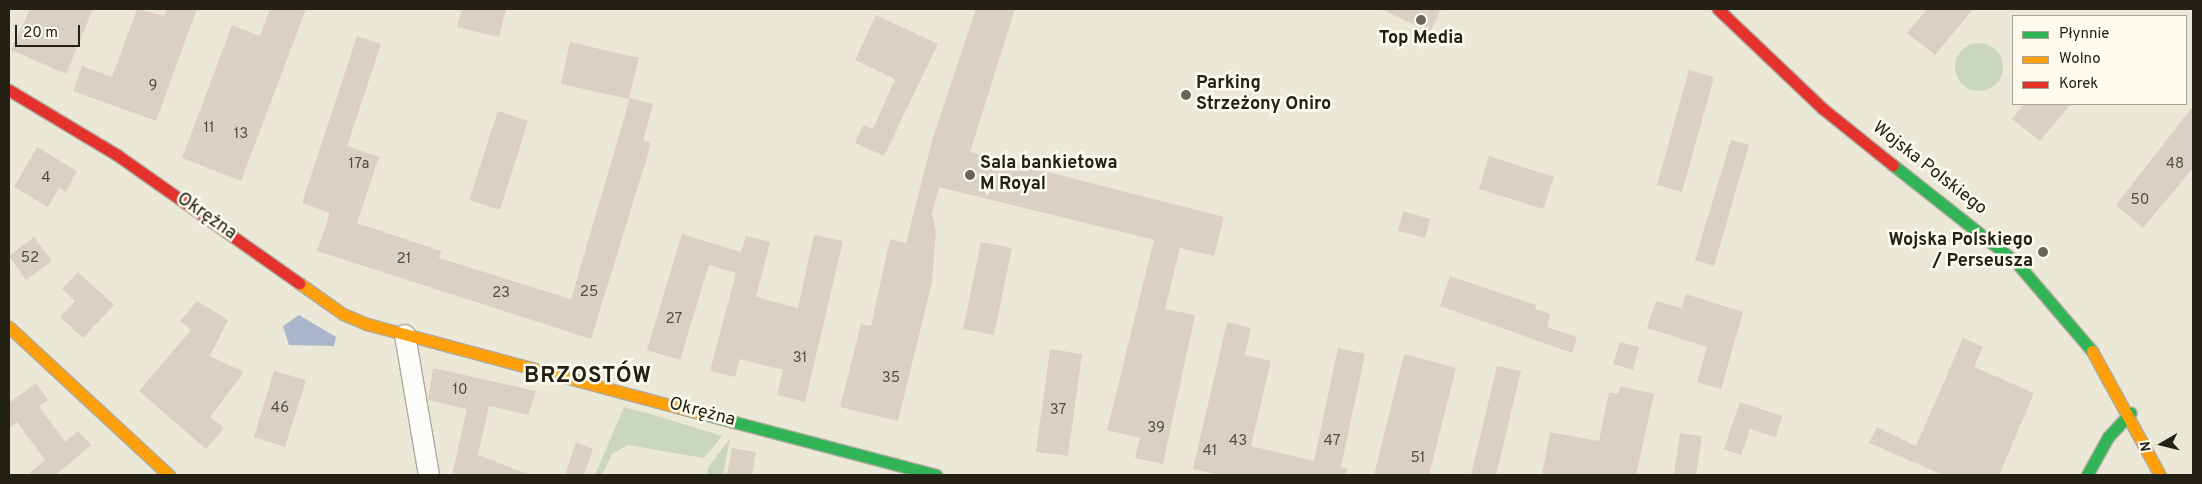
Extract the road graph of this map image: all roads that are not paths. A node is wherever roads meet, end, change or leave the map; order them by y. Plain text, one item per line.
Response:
1 (1718, 9) edge
2 (9, 90) edge
3 (9, 327) edge
4 (406, 335) junction
5 (2130, 413) junction
6 (911, 472) edge
7 (169, 475) edge
8 (429, 475) edge
9 (936, 475) edge
10 (2087, 475) edge
11 (2160, 475) edge

1 - 5 street, Wojska Polskiego
2 - 4 street, Okrężna
3 - 7 street
4 - 6 street, Okrężna
4 - 8 street
5 - 10 street
5 - 11 street, Wojska Polskiego
6 - 9 street, Okrężna

